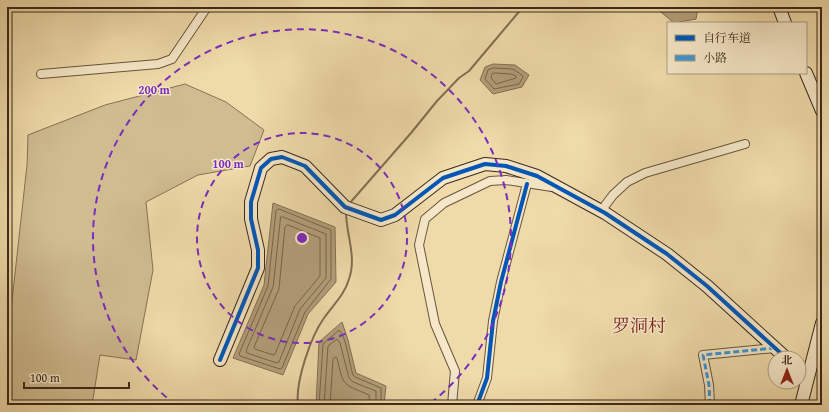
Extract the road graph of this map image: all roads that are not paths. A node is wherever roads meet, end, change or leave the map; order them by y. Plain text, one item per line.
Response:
1 (207, 7) edge
2 (778, 7) edge
3 (785, 22) edge
4 (41, 74) dead end
5 (806, 74) edge
6 (822, 111) edge
7 (745, 144) dead end
8 (527, 184) junction
9 (561, 189) junction
10 (601, 211) junction
11 (822, 323) edge
12 (775, 348) joint
13 (220, 360) dead end
14 (809, 379) joint
15 (452, 405) edge
16 (477, 405) edge
17 (710, 405) edge
18 (801, 405) edge

1 - 4 street
2 - 3 street
5 - 6 street
7 - 10 street
8 - 9 street
8 - 15 street
8 - 16 street
9 - 10 street
9 - 13 street
10 - 12 street
11 - 14 street
12 - 17 street
14 - 18 street

